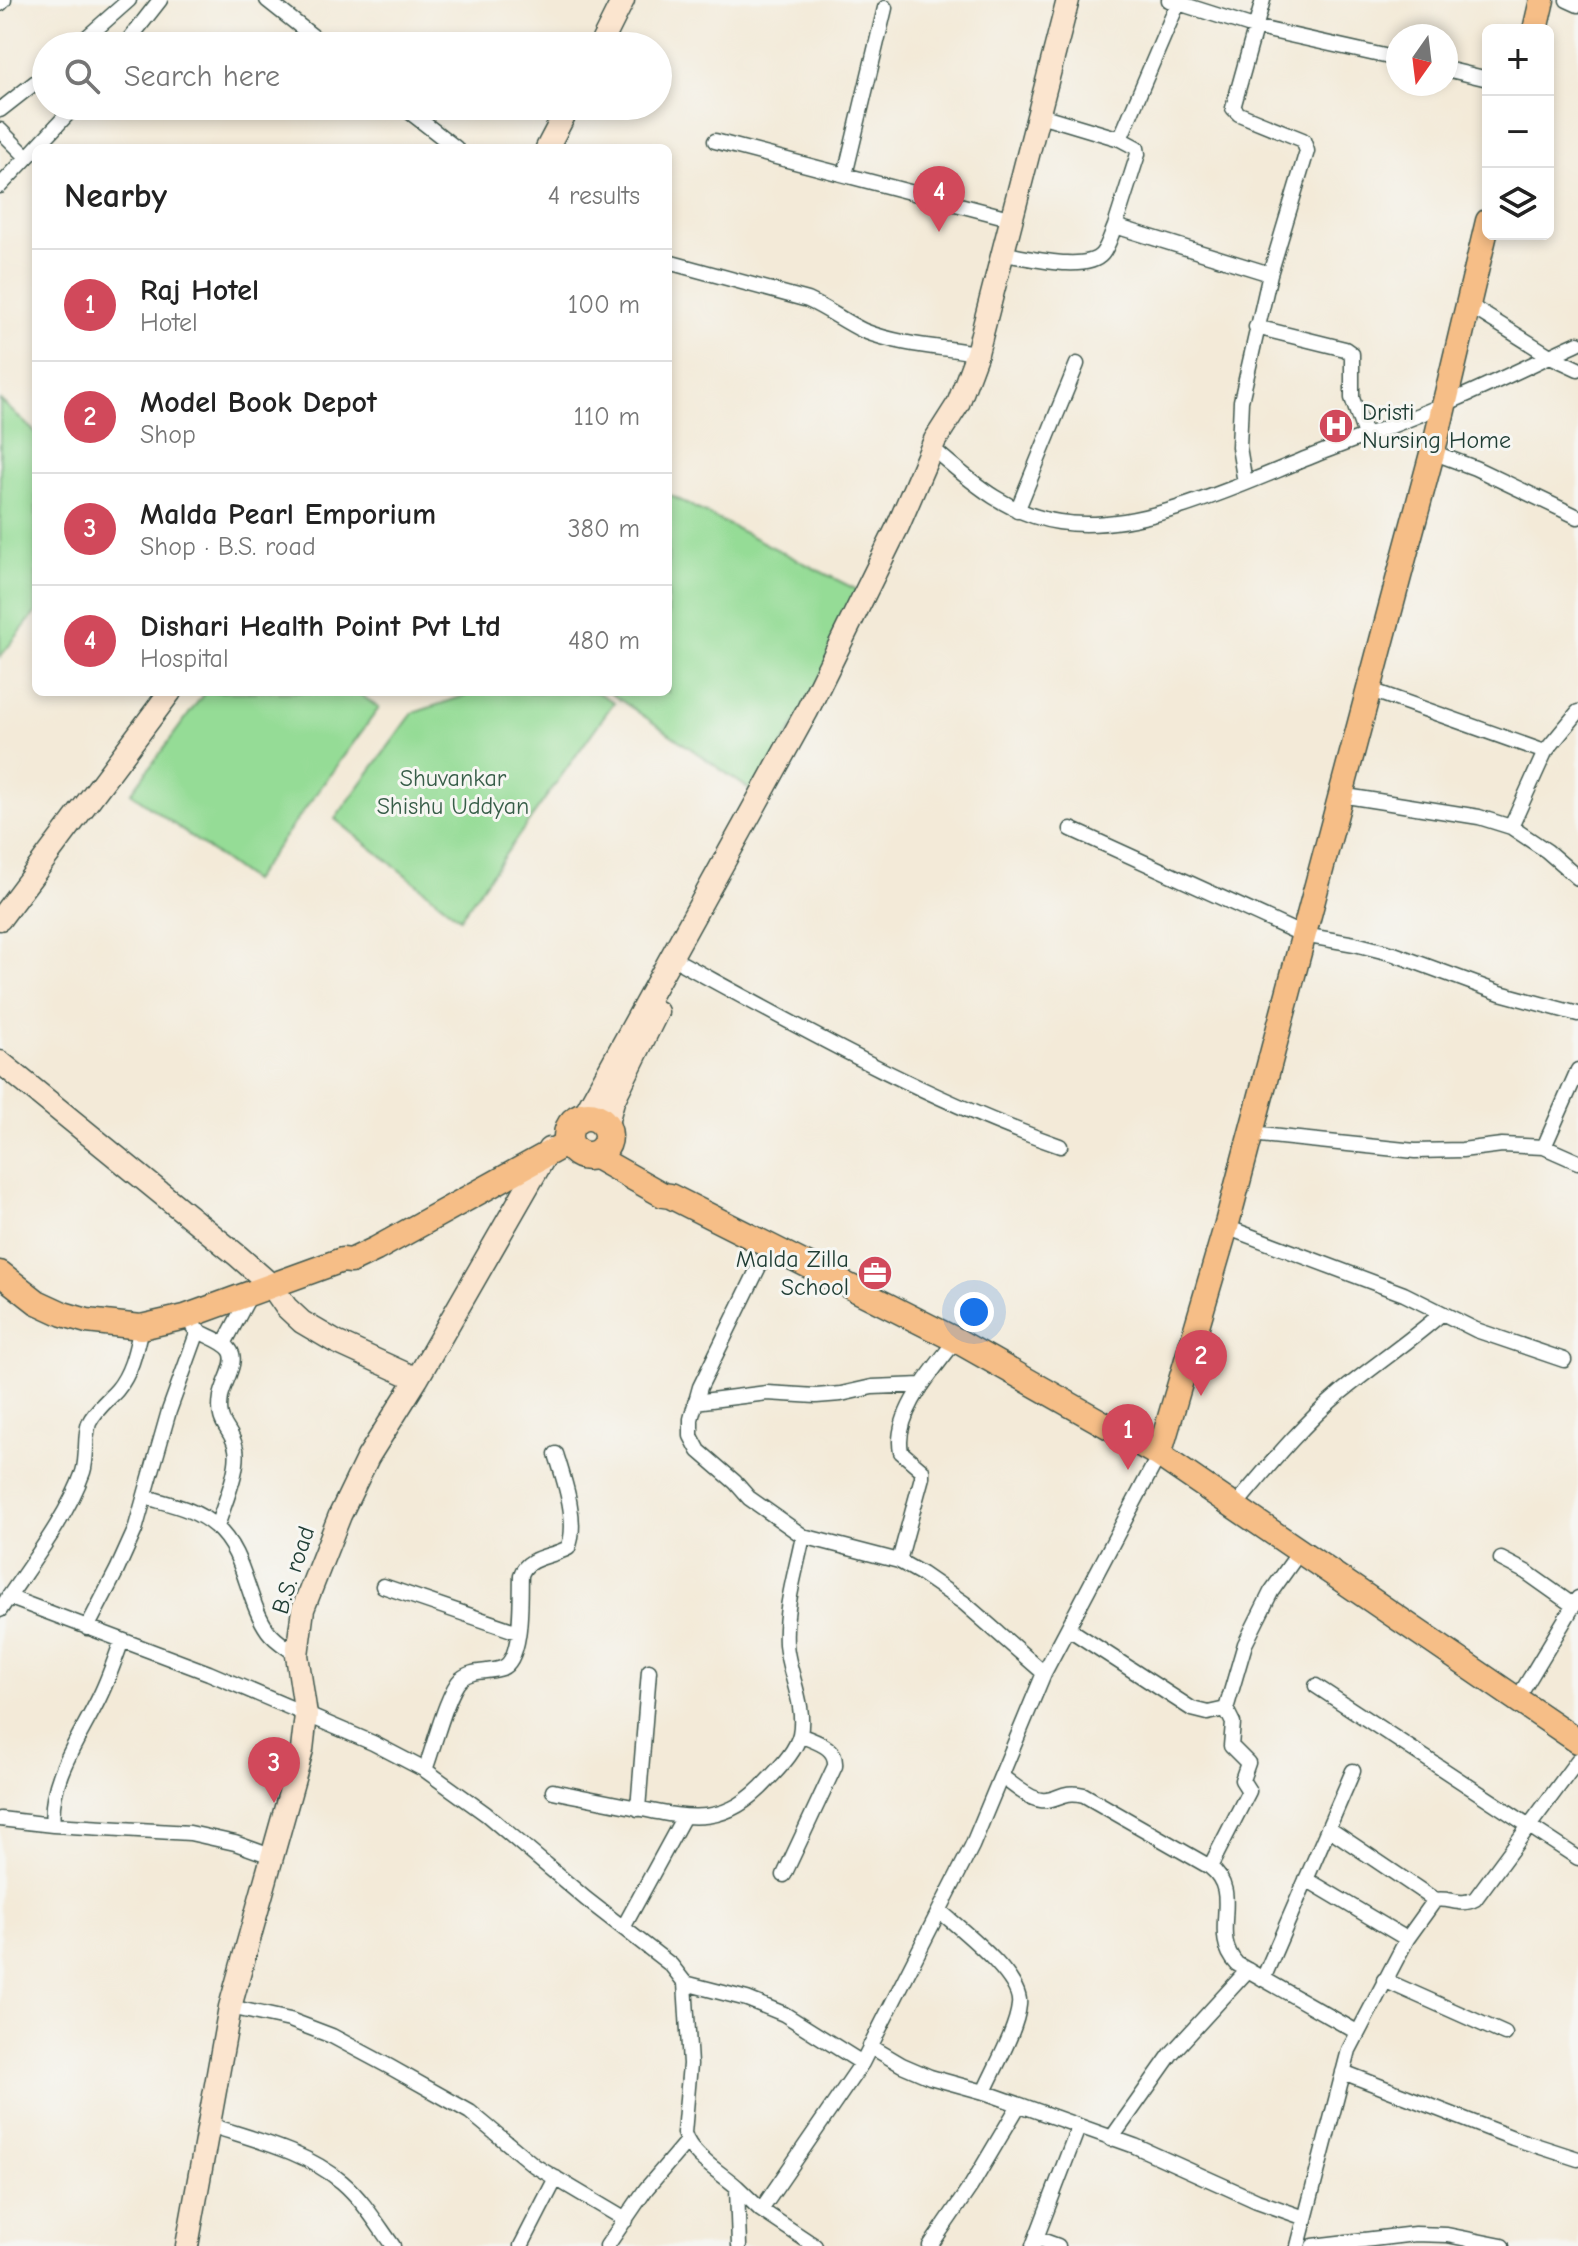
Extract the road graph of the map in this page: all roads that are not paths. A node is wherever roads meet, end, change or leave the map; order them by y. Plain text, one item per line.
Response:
1 (129, 0) edge
2 (160, 0) edge
3 (267, 0) edge
4 (623, 0) edge
5 (1068, 0) edge
6 (1263, 0) edge
7 (1542, 0) edge
8 (1567, 0) edge
9 (1174, 2) edge
10 (1578, 5) edge
11 (885, 8) dead end
12 (1536, 24) edge
13 (1254, 27) junction
14 (93, 32) edge
15 (135, 32) edge
16 (307, 32) edge
17 (607, 32) edge
18 (1386, 56) edge
19 (1458, 72) edge
20 (1482, 78) edge
21 (32, 85) edge
22 (0, 110) edge
23 (1040, 115) junction
24 (62, 120) edge
25 (420, 120) edge
26 (562, 120) edge
27 (0, 130) edge
28 (1120, 139) junction
29 (715, 141) dead end
30 (40, 144) edge
31 (451, 144) edge
32 (549, 144) edge
33 (32, 150) edge
34 (32, 152) edge
35 (845, 175) junction
36 (0, 186) edge
37 (1013, 219) junction
38 (1115, 226) junction
39 (1483, 240) edge
40 (1004, 254) junction
41 (672, 263) edge
42 (1270, 274) junction
43 (1467, 304) junction
44 (1256, 327) junction
45 (1578, 343) edge
46 (977, 353) junction
47 (1550, 356) junction
48 (1077, 364) dead end
49 (1578, 369) edge
50 (1443, 405) junction
51 (1365, 435) junction
52 (941, 443) junction
53 (1432, 452) junction
54 (1245, 483) junction
55 (1017, 511) junction
56 (1578, 517) edge
57 (1368, 689) junction
58 (167, 696) edge
59 (1578, 712) edge
60 (1545, 752) junction
61 (1340, 795) junction
62 (1511, 827) junction
63 (1071, 829) dead end
64 (1578, 878) edge
65 (0, 919) edge
66 (1303, 935) junction
67 (683, 964) junction
68 (1578, 1014) edge
69 (0, 1062) edge
70 (1578, 1070) edge
71 (1251, 1134) junction
72 (578, 1140) junction
73 (1060, 1146) dead end
74 (1544, 1147) junction
75 (1578, 1162) edge
76 (1226, 1227) junction
77 (769, 1246) junction
78 (0, 1273) edge
79 (262, 1288) junction
80 (1441, 1314) junction
81 (191, 1324) junction
82 (141, 1327) junction
83 (956, 1340) junction
84 (224, 1344) junction
85 (1564, 1360) dead end
86 (417, 1379) junction
87 (922, 1385) junction
88 (695, 1402) junction
89 (556, 1454) dead end
90 (1159, 1455) junction
91 (146, 1497) junction
92 (1235, 1506) junction
93 (217, 1527) junction
94 (803, 1536) junction
95 (1300, 1551) junction
96 (1501, 1559) dead end
97 (899, 1561) junction
98 (383, 1586) dead end
99 (1576, 1602) edge
100 (4, 1603) edge
101 (87, 1628) junction
102 (1069, 1629) junction
103 (518, 1632) junction
104 (122, 1640) junction
105 (297, 1655) junction
106 (649, 1671) dead end
107 (1044, 1673) junction
108 (1316, 1686) dead end
109 (1518, 1698) junction
110 (1226, 1709) junction
111 (306, 1715) junction
112 (800, 1735) junction
113 (1578, 1741) edge
114 (1578, 1760) edge
115 (425, 1770) junction
116 (1353, 1771) dead end
117 (1002, 1777) junction
118 (553, 1791) dead end
119 (638, 1809) junction
120 (683, 1818) junction
121 (0, 1819) edge
122 (53, 1825) junction
123 (1530, 1825) junction
124 (1328, 1828) junction
125 (271, 1856) junction
126 (1578, 1858) edge
127 (1210, 1867) junction
128 (784, 1875) dead end
129 (1306, 1879) junction
130 (1435, 1900) junction
131 (940, 1911) junction
132 (623, 1928) junction
133 (1407, 1939) junction
134 (1248, 1970) junction
135 (1263, 1979) junction
136 (1384, 1980) junction
137 (685, 1983) junction
138 (230, 2007) junction
139 (1357, 2032) junction
140 (1505, 2034) dead end
141 (870, 2046) junction
142 (862, 2063) junction
143 (1343, 2072) junction
144 (984, 2092) junction
145 (1019, 2105) junction
146 (210, 2125) junction
147 (1078, 2128) junction
148 (1111, 2139) junction
149 (686, 2142) junction
150 (1578, 2159) edge
151 (556, 2178) junction
152 (737, 2187) junction
153 (761, 2210) junction
154 (1305, 2218) junction
155 (626, 2220) junction
156 (1035, 2242) edge
157 (1479, 2243) edge
158 (187, 2246) edge
159 (393, 2246) edge
160 (521, 2246) edge
161 (607, 2246) edge
162 (739, 2246) edge
163 (815, 2246) edge
164 (930, 2246) edge
165 (1058, 2246) edge
166 (1298, 2246) edge
167 (1313, 2246) edge
168 (1502, 2246) edge

1 - 14 street
2 - 15 street
3 - 16 street
4 - 17 street
5 - 23 street
6 - 13 street
7 - 12 main road
8 - 10 street
9 - 13 street
9 - 28 street
11 - 35 street
13 - 18 street
13 - 42 street
19 - 20 street
21 - 22 street
23 - 28 street
23 - 37 street
24 - 30 street
25 - 31 street
26 - 32 street
27 - 33 street
28 - 38 street
29 - 35 street
34 - 36 street
35 - 37 street
37 - 40 street
38 - 40 street
38 - 42 street
39 - 43 main road
40 - 46 street
41 - 46 street
42 - 44 street
43 - 47 street
43 - 50 main road
44 - 51 street
44 - 54 street
45 - 47 street
46 - 52 street
47 - 49 street
47 - 50 street
48 - 55 street
50 - 51 street
50 - 53 main road
51 - 54 street
52 - 55 street
52 - 67 street
52 - 72 street
53 - 56 street
53 - 57 main road
54 - 55 street
57 - 60 street
57 - 61 main road
58 - 65 street
59 - 60 street
60 - 62 street
61 - 62 street
61 - 66 main road
62 - 64 street
63 - 66 street
66 - 68 street
66 - 71 main road
67 - 72 street
67 - 73 street
69 - 79 street
70 - 74 street
71 - 74 street
71 - 76 main road
72 - 77 main road
72 - 79 main road
72 - 86 street, B.S. road
74 - 75 street
76 - 80 street
76 - 90 main road
77 - 83 main road
77 - 88 street
78 - 82 main road
79 - 81 main road
79 - 84 street
79 - 86 street
80 - 85 street
80 - 92 street
81 - 82 main road
81 - 84 street
81 - 91 street
82 - 100 street
83 - 87 street
83 - 90 main road
84 - 93 street
86 - 105 street, B.S. road
87 - 88 street
87 - 97 street
88 - 94 street
89 - 103 street
90 - 92 main road
90 - 102 street
91 - 93 street
91 - 101 street
92 - 95 main road
93 - 105 street
94 - 97 street
94 - 112 street
95 - 109 main road
95 - 110 street
96 - 99 street
97 - 107 street
98 - 103 street
99 - 109 street
100 - 101 street
101 - 104 street
102 - 107 street
102 - 110 street
103 - 115 street
104 - 111 street
104 - 122 street
105 - 111 street, B.S. road
106 - 119 street
107 - 117 street
108 - 123 street
109 - 113 main road
110 - 127 street
111 - 115 street
111 - 125 street, B.S. road
112 - 120 street
112 - 128 street
114 - 123 street
115 - 132 street
116 - 124 street
117 - 127 street
117 - 131 street
118 - 119 street
119 - 120 street
120 - 132 street
121 - 122 street
122 - 125 street
123 - 126 street
123 - 130 street
124 - 129 street
124 - 130 street
125 - 138 street, B.S. road
127 - 134 street
129 - 133 street
129 - 135 street
130 - 133 street
131 - 141 street
131 - 144 street
132 - 137 street
133 - 136 street
134 - 135 street
134 - 148 street
135 - 139 street
136 - 139 street
136 - 140 street
137 - 142 street
137 - 149 street
138 - 146 street, B.S. road
138 - 151 street
139 - 143 street
141 - 142 street
141 - 144 street
142 - 153 street
143 - 150 street
143 - 154 street
144 - 145 street
145 - 147 street
145 - 164 street
146 - 158 street, B.S. road
146 - 159 street
147 - 148 street
147 - 156 street
148 - 154 street
149 - 152 street
149 - 155 street
151 - 155 street
151 - 160 street
152 - 153 street
152 - 162 street
153 - 163 street
154 - 166 street
155 - 161 street
156 - 165 street
157 - 167 street
157 - 168 street

